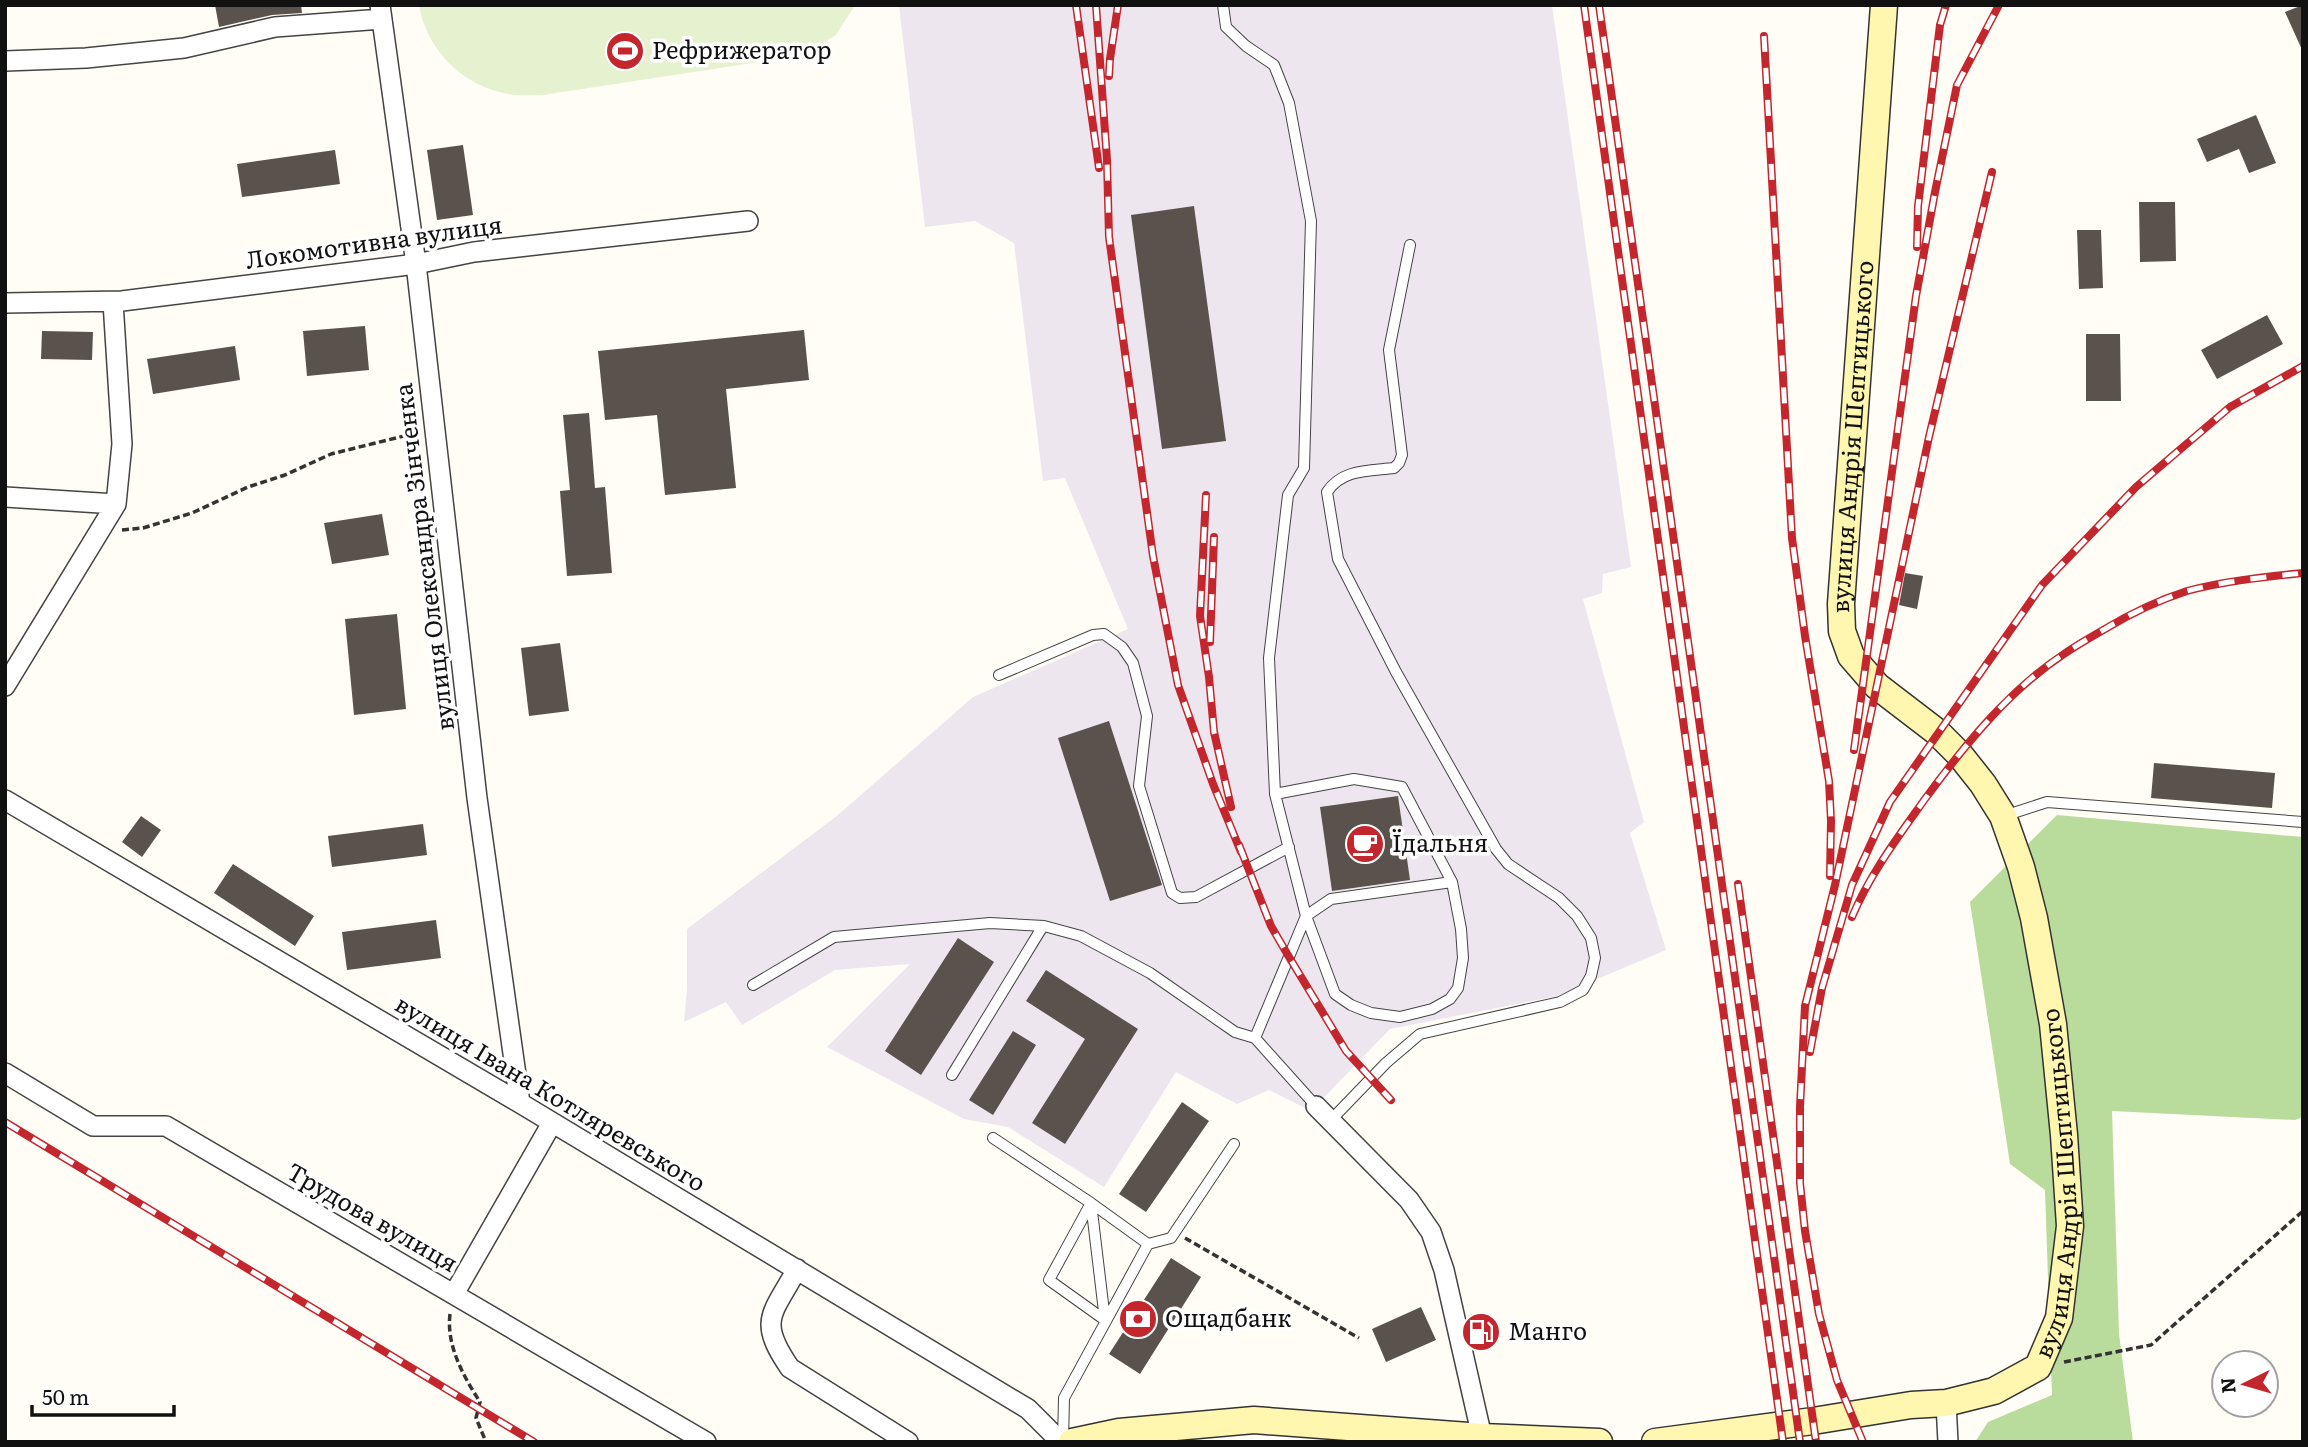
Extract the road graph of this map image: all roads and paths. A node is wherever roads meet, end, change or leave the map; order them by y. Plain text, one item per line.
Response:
1 (1223, 5) edge
2 (1884, 5) edge
3 (381, 12) edge
4 (5, 61) edge
5 (748, 221) dead end
6 (1410, 245) dead end
7 (416, 264) junction
8 (113, 302) junction
9 (5, 303) edge
10 (435, 429) junction
11 (5, 498) edge
12 (116, 503) junction
13 (99, 532) junction
14 (999, 675) dead end
15 (5, 686) edge
16 (1275, 794) junction
17 (5, 800) edge
18 (2003, 816) junction
19 (2303, 822) edge
20 (1289, 847) junction
21 (1451, 882) junction
22 (1306, 916) junction
23 (1043, 926) junction
24 (753, 985) dead end
25 (1255, 1038) junction
26 (5, 1073) edge
27 (953, 1074) dead end
28 (520, 1103) junction
29 (1316, 1106) joint
30 (1331, 1120) junction
31 (552, 1123) junction
32 (993, 1138) dead end
33 (1234, 1144) dead end
34 (1091, 1203) junction
35 (2303, 1212) edge
36 (1174, 1232) junction
37 (1148, 1244) junction
38 (797, 1269) junction
39 (454, 1294) junction
40 (1105, 1320) junction
41 (1359, 1338) dead end
42 (2038, 1367) junction
43 (1946, 1403) junction
44 (1482, 1437) junction
45 (486, 1442) edge
46 (706, 1442) edge
47 (908, 1442) edge
48 (1062, 1442) edge
49 (1072, 1442) edge
50 (1599, 1442) edge
51 (1656, 1442) edge
52 (1948, 1442) edge

1 - 16 lane
2 - 18 main road, вулиця Андрія Шептицького
3 - 4 street
3 - 7 street, вулиця Олександра Зінченка
5 - 7 street, Локомотивна вулиця
6 - 30 lane
7 - 8 street, Локомотивна вулиця
7 - 10 street, вулиця Олександра Зінченка
8 - 9 street, Локомотивна вулиця
8 - 12 street
10 - 13 path
10 - 28 street, вулиця Олександра Зінченка
11 - 12 street
12 - 13 street
13 - 15 street
14 - 20 lane
16 - 20 lane
16 - 21 lane
17 - 28 street, вулиця Івана Котляревського
18 - 19 lane
18 - 42 main road, вулиця Андрія Шептицького
20 - 22 lane
21 - 22 lane
21 - 22 lane
22 - 25 lane
23 - 24 lane
23 - 25 lane
23 - 27 lane
25 - 29 lane
26 - 39 street, Трудова вулиця
28 - 31 street, вулиця Івана Котляревського
29 - 30 street
30 - 44 street
31 - 38 street, вулиця Івана Котляревського
31 - 39 street
32 - 34 lane
33 - 36 lane
34 - 37 lane
34 - 40 lane
34 - 40 lane
35 - 42 path
36 - 37 lane
36 - 41 path
37 - 40 lane
38 - 47 street
38 - 48 street, вулиця Івана Котляревського
39 - 45 path
39 - 46 street, Трудова вулиця
40 - 48 lane
42 - 43 main road, вулиця Андрія Шептицького
43 - 51 main road, вулиця Андрія Шептицького
43 - 52 street
44 - 49 main road
44 - 50 main road

